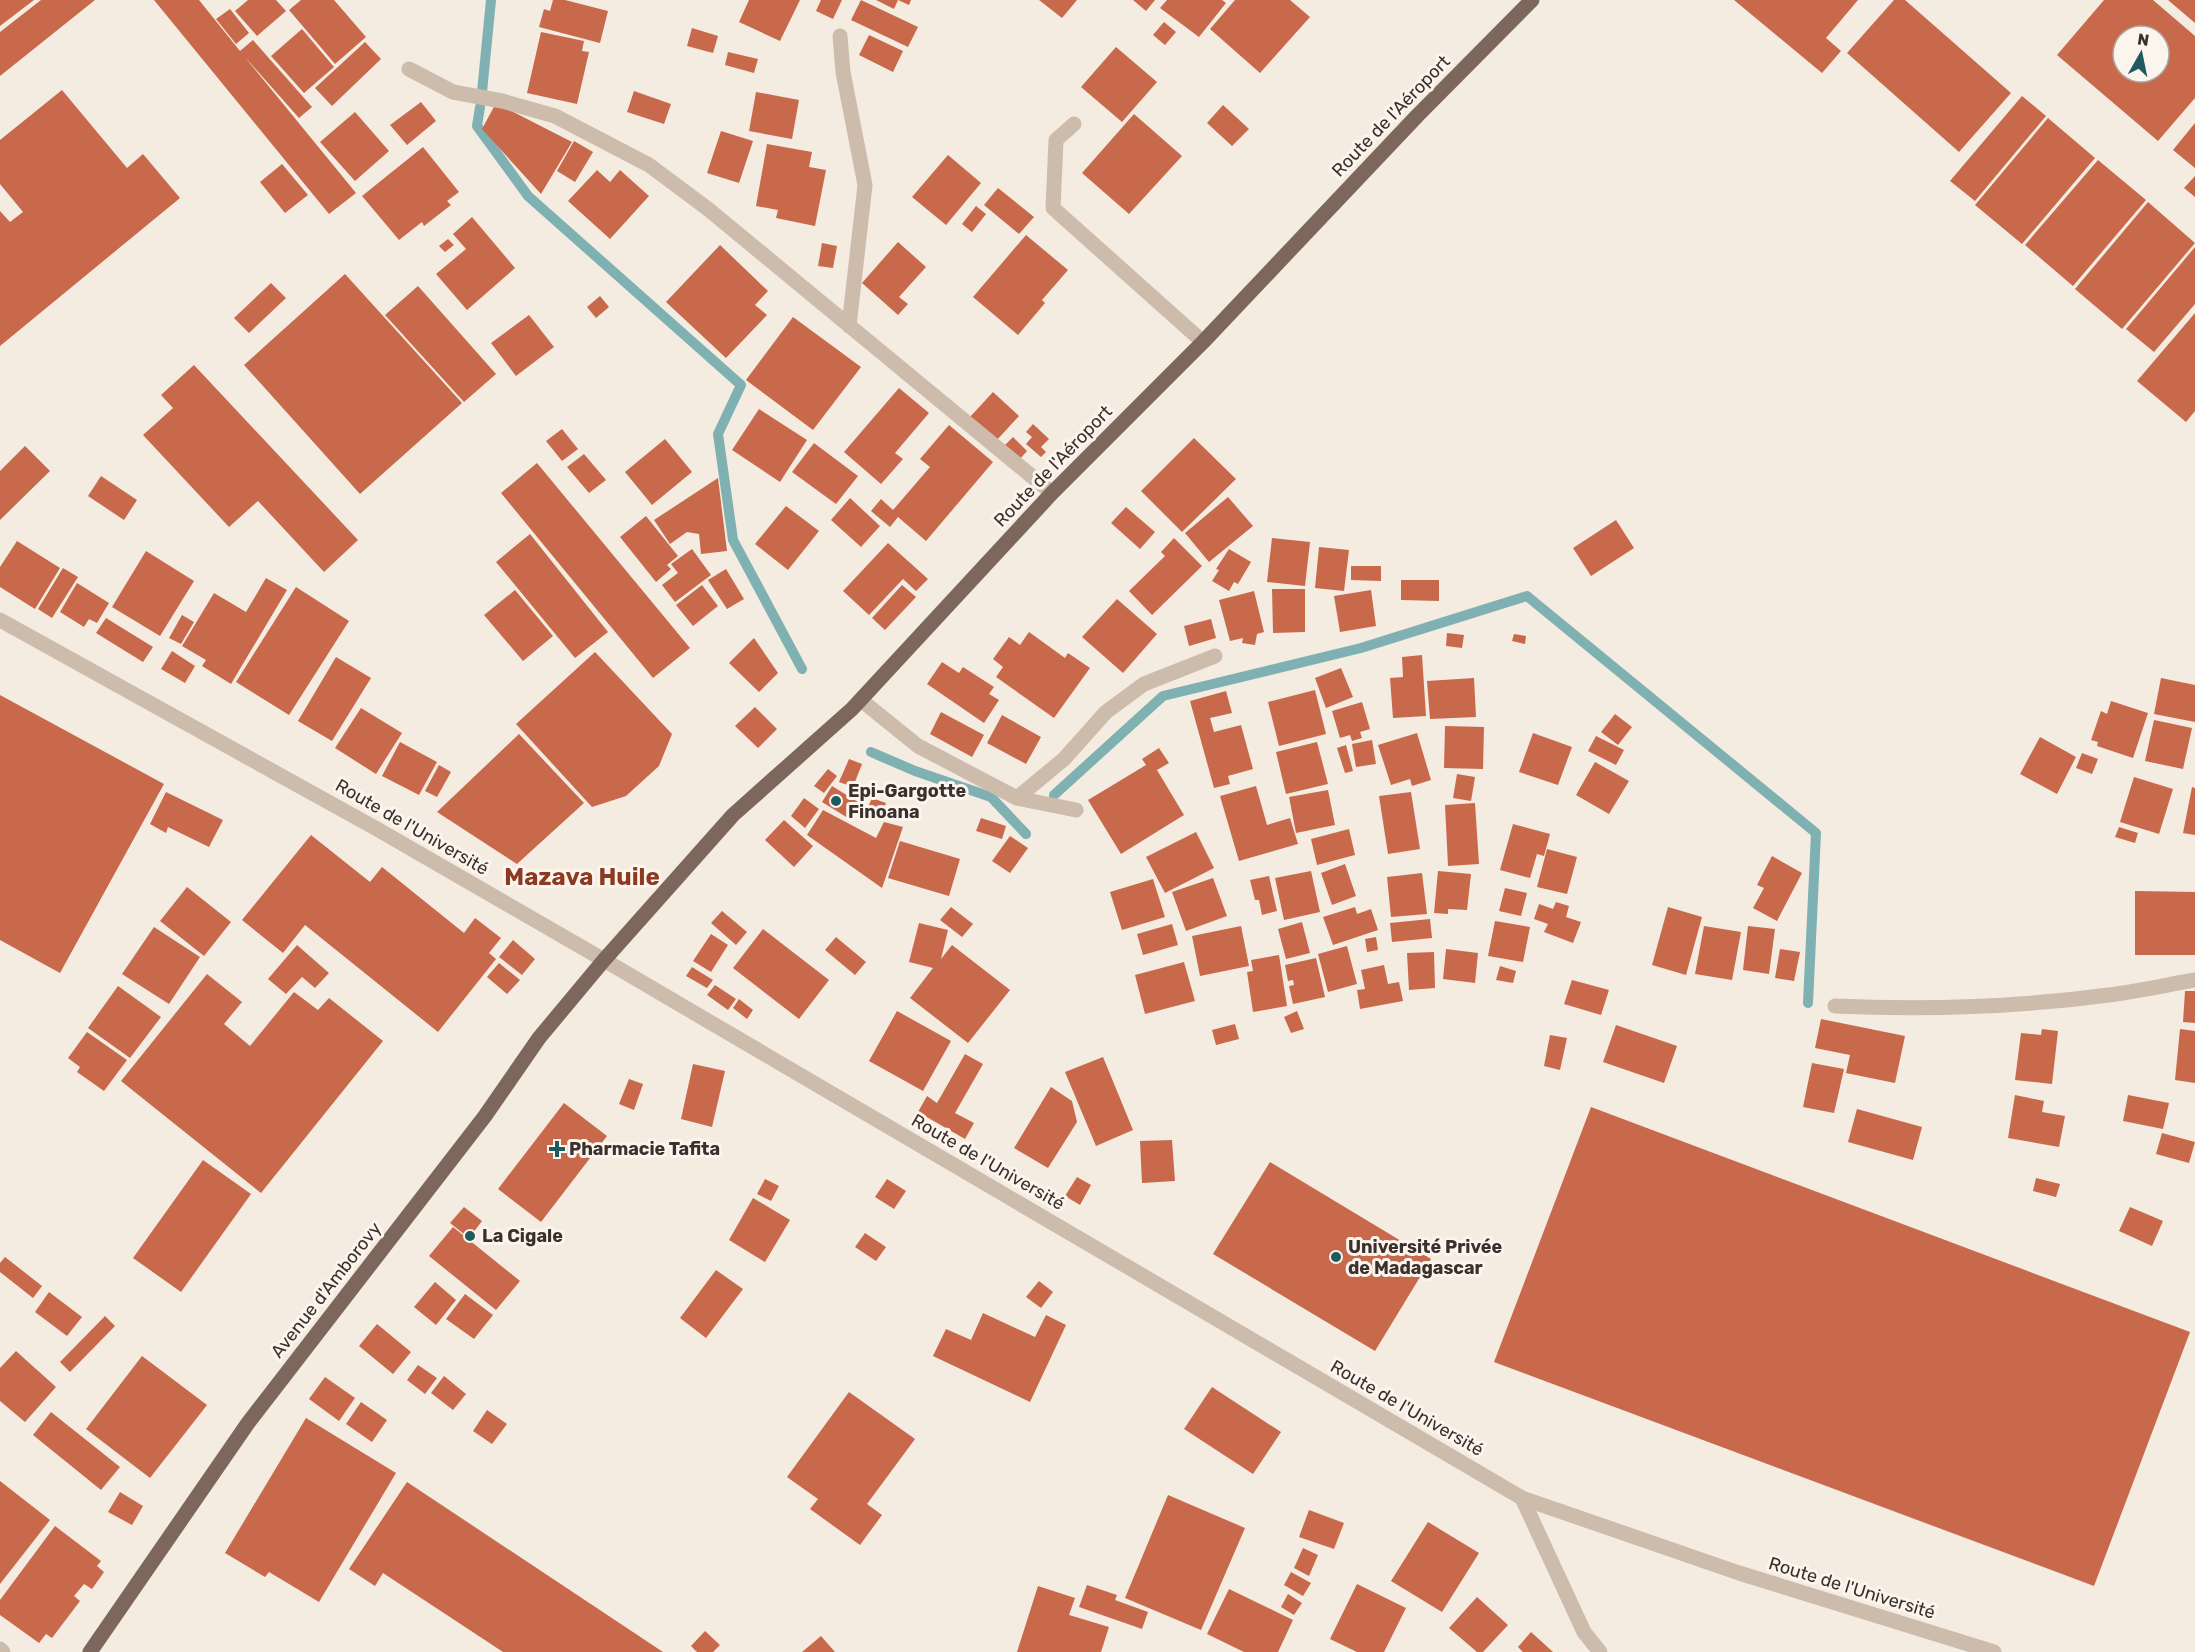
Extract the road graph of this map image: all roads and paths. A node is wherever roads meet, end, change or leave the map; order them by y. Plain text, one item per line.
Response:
1 (1532, 0) edge
2 (840, 36) dead end
3 (409, 69) dead end
4 (1074, 124) dead end
5 (849, 326) junction
6 (1203, 342) junction
7 (1052, 493) junction
8 (0, 620) edge
9 (1215, 656) dead end
10 (861, 700) junction
11 (1017, 798) junction
12 (1076, 810) dead end
13 (604, 960) junction
14 (2195, 980) edge
15 (1835, 1006) dead end
16 (1521, 1497) junction
17 (90, 1652) edge
18 (1600, 1652) edge
19 (1994, 1652) edge

1 - 6 main road, Route de l'Aéroport
2 - 5 street
3 - 5 street
4 - 6 street
5 - 7 street
6 - 7 main road, Route de l'Aéroport
7 - 10 main road, Route de l'Aéroport
8 - 13 street, Route de l'Université
9 - 11 street
10 - 11 street
10 - 13 main road, Route de l'Aéroport
11 - 12 street
13 - 16 street, Route de l'Université
13 - 17 main road, Avenue d'Amborovy
14 - 15 street
16 - 18 street
16 - 19 street, Route de l'Université

